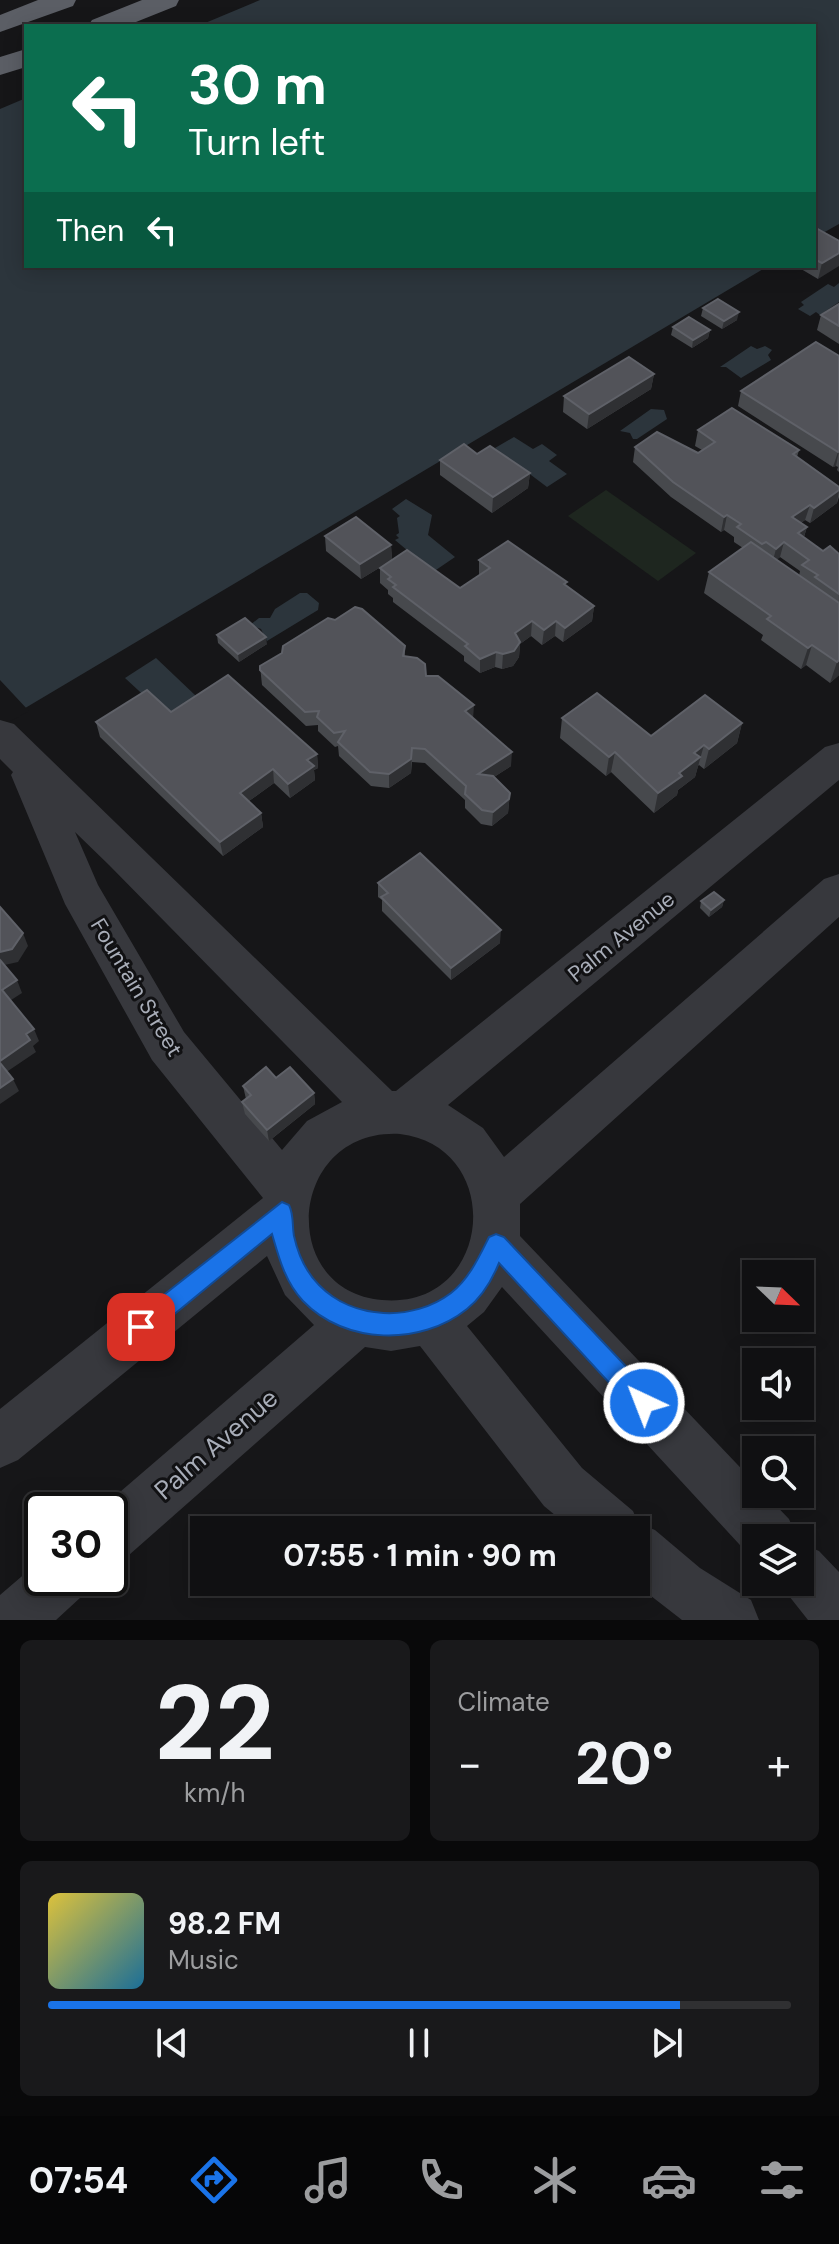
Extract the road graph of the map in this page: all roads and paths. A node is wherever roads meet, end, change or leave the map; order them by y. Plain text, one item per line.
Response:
1 (63, 0) edge
2 (166, 0) edge
3 (0, 24) edge
4 (107, 24) edge
5 (24, 58) edge
6 (0, 67) edge
7 (9, 744) edge
8 (839, 758) edge
9 (839, 891) edge
10 (394, 1114) junction
11 (497, 1194) junction
12 (284, 1202) junction
13 (496, 1245) junction
14 (429, 1318) junction
15 (359, 1319) junction
16 (0, 1442) edge
17 (597, 1516) edge
18 (128, 1520) edge
19 (757, 1524) edge
20 (650, 1561) edge
21 (814, 1585) edge
22 (41, 1596) edge
23 (839, 1613) edge
24 (14, 1620) edge
25 (731, 1620) edge

1 - 3 highway
2 - 4 highway
5 - 6 highway
7 - 10 street, Fountain Street
7 - 12 street, Fountain Street
8 - 10 street, Palm Avenue
9 - 11 street
10 - 11 street
10 - 12 street
11 - 13 street
12 - 15 street
12 - 16 street
13 - 14 street
13 - 19 street
14 - 15 street
14 - 17 street
15 - 18 street, Palm Avenue
20 - 25 street
21 - 23 street
22 - 24 street

